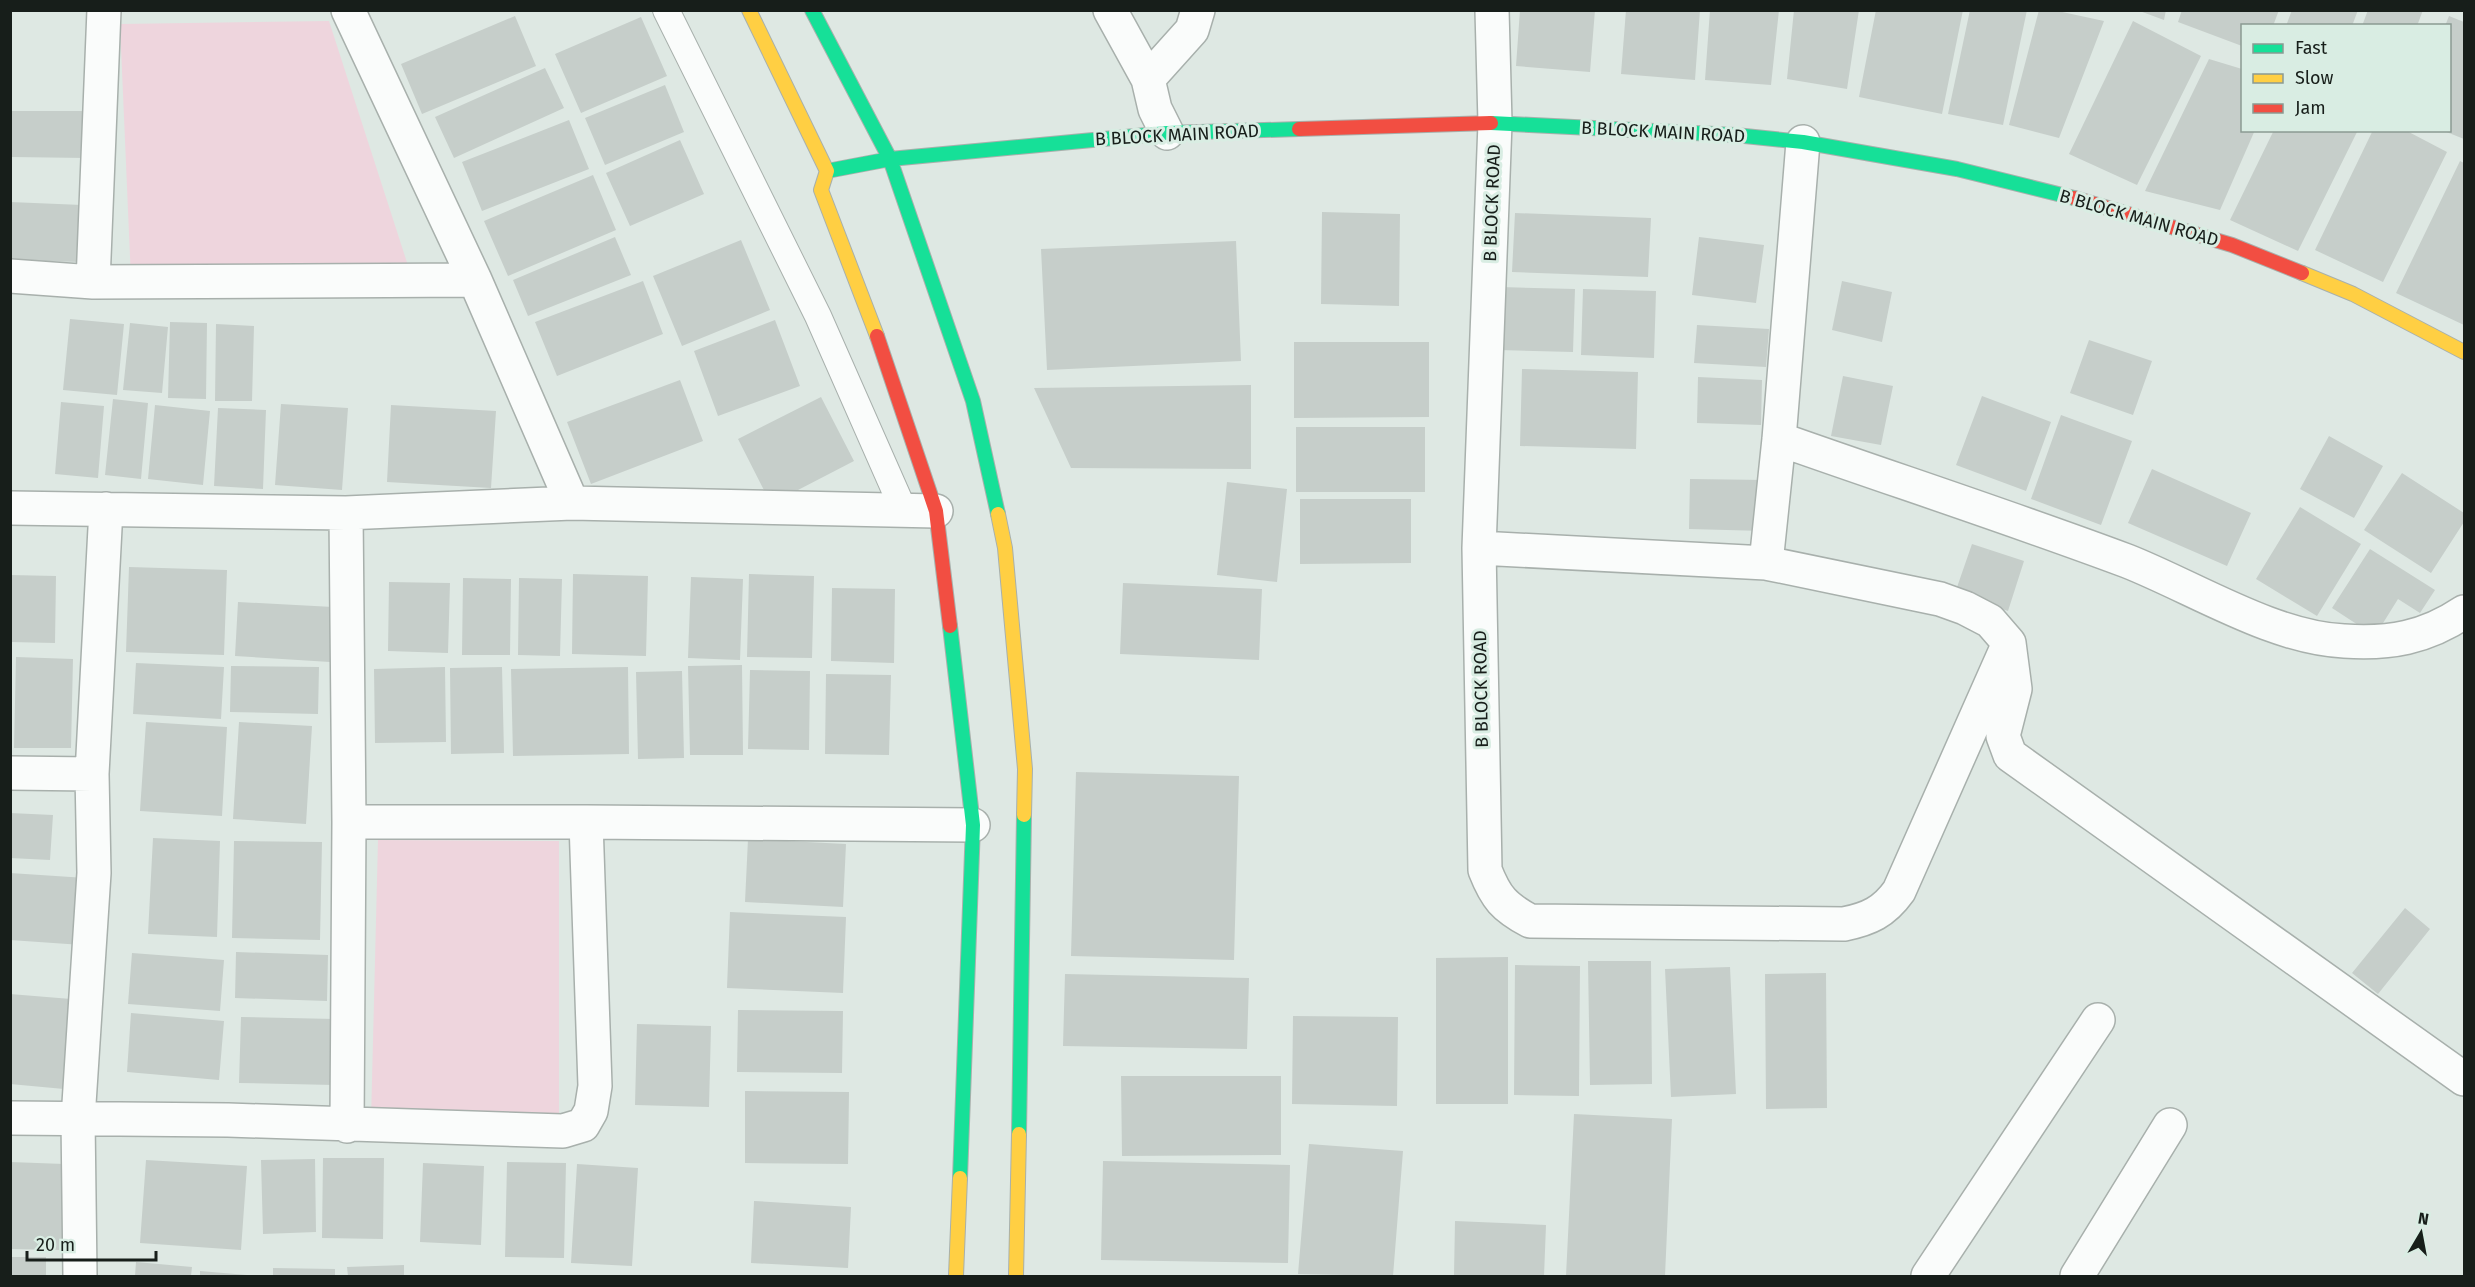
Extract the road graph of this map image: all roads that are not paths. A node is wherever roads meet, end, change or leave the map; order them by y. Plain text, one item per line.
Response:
1 (104, 10) edge
2 (348, 10) edge
3 (666, 10) edge
4 (749, 10) edge
5 (812, 10) edge
6 (1110, 10) edge
7 (1198, 10) edge
8 (1492, 10) edge
9 (1148, 79) junction
10 (1495, 123) junction
11 (1167, 133) junction
12 (1803, 142) junction
13 (890, 159) junction
14 (827, 171) junction
15 (10, 276) edge
16 (475, 280) junction
17 (93, 282) junction
18 (2464, 352) edge
19 (1779, 440) junction
20 (572, 503) junction
21 (10, 508) edge
22 (106, 508) junction
23 (936, 510) junction
24 (904, 511) junction
25 (346, 513) junction
26 (1479, 548) junction
27 (1766, 563) junction
28 (2464, 612) edge
29 (2009, 643) junction
30 (10, 773) edge
31 (92, 774) junction
32 (349, 822) junction
33 (586, 822) junction
34 (973, 825) junction
35 (2098, 1020) dead end
36 (2464, 1078) edge
37 (10, 1118) edge
38 (78, 1119) junction
39 (2170, 1125) dead end
40 (347, 1126) junction
41 (80, 1276) edge
42 (956, 1276) edge
43 (1016, 1276) edge
44 (1928, 1276) edge
45 (2077, 1276) edge

1 - 17 street
2 - 16 street
3 - 24 lane
4 - 14 street
5 - 13 street
6 - 9 street
7 - 9 street
8 - 10 street, B BLOCK ROAD
9 - 11 street
10 - 11 street, B BLOCK MAIN ROAD
10 - 12 street, B BLOCK MAIN ROAD
10 - 26 street, B BLOCK ROAD
11 - 13 street, B BLOCK MAIN ROAD
12 - 18 street, B BLOCK MAIN ROAD
12 - 19 street
13 - 14 street, B BLOCK MAIN ROAD
13 - 43 street
14 - 23 street
15 - 17 street
16 - 17 street
16 - 20 street
19 - 27 street
19 - 28 street
20 - 24 street
20 - 25 street
21 - 22 street
22 - 25 street
22 - 31 street
23 - 24 street
23 - 34 street
25 - 32 street
26 - 27 street
26 - 29 street, B BLOCK ROAD
27 - 29 street
29 - 36 street
30 - 31 street
31 - 38 street
32 - 33 street
32 - 40 street
33 - 34 street
33 - 40 street
34 - 42 street
35 - 44 street
37 - 38 street
38 - 40 street
38 - 41 street
39 - 45 street

